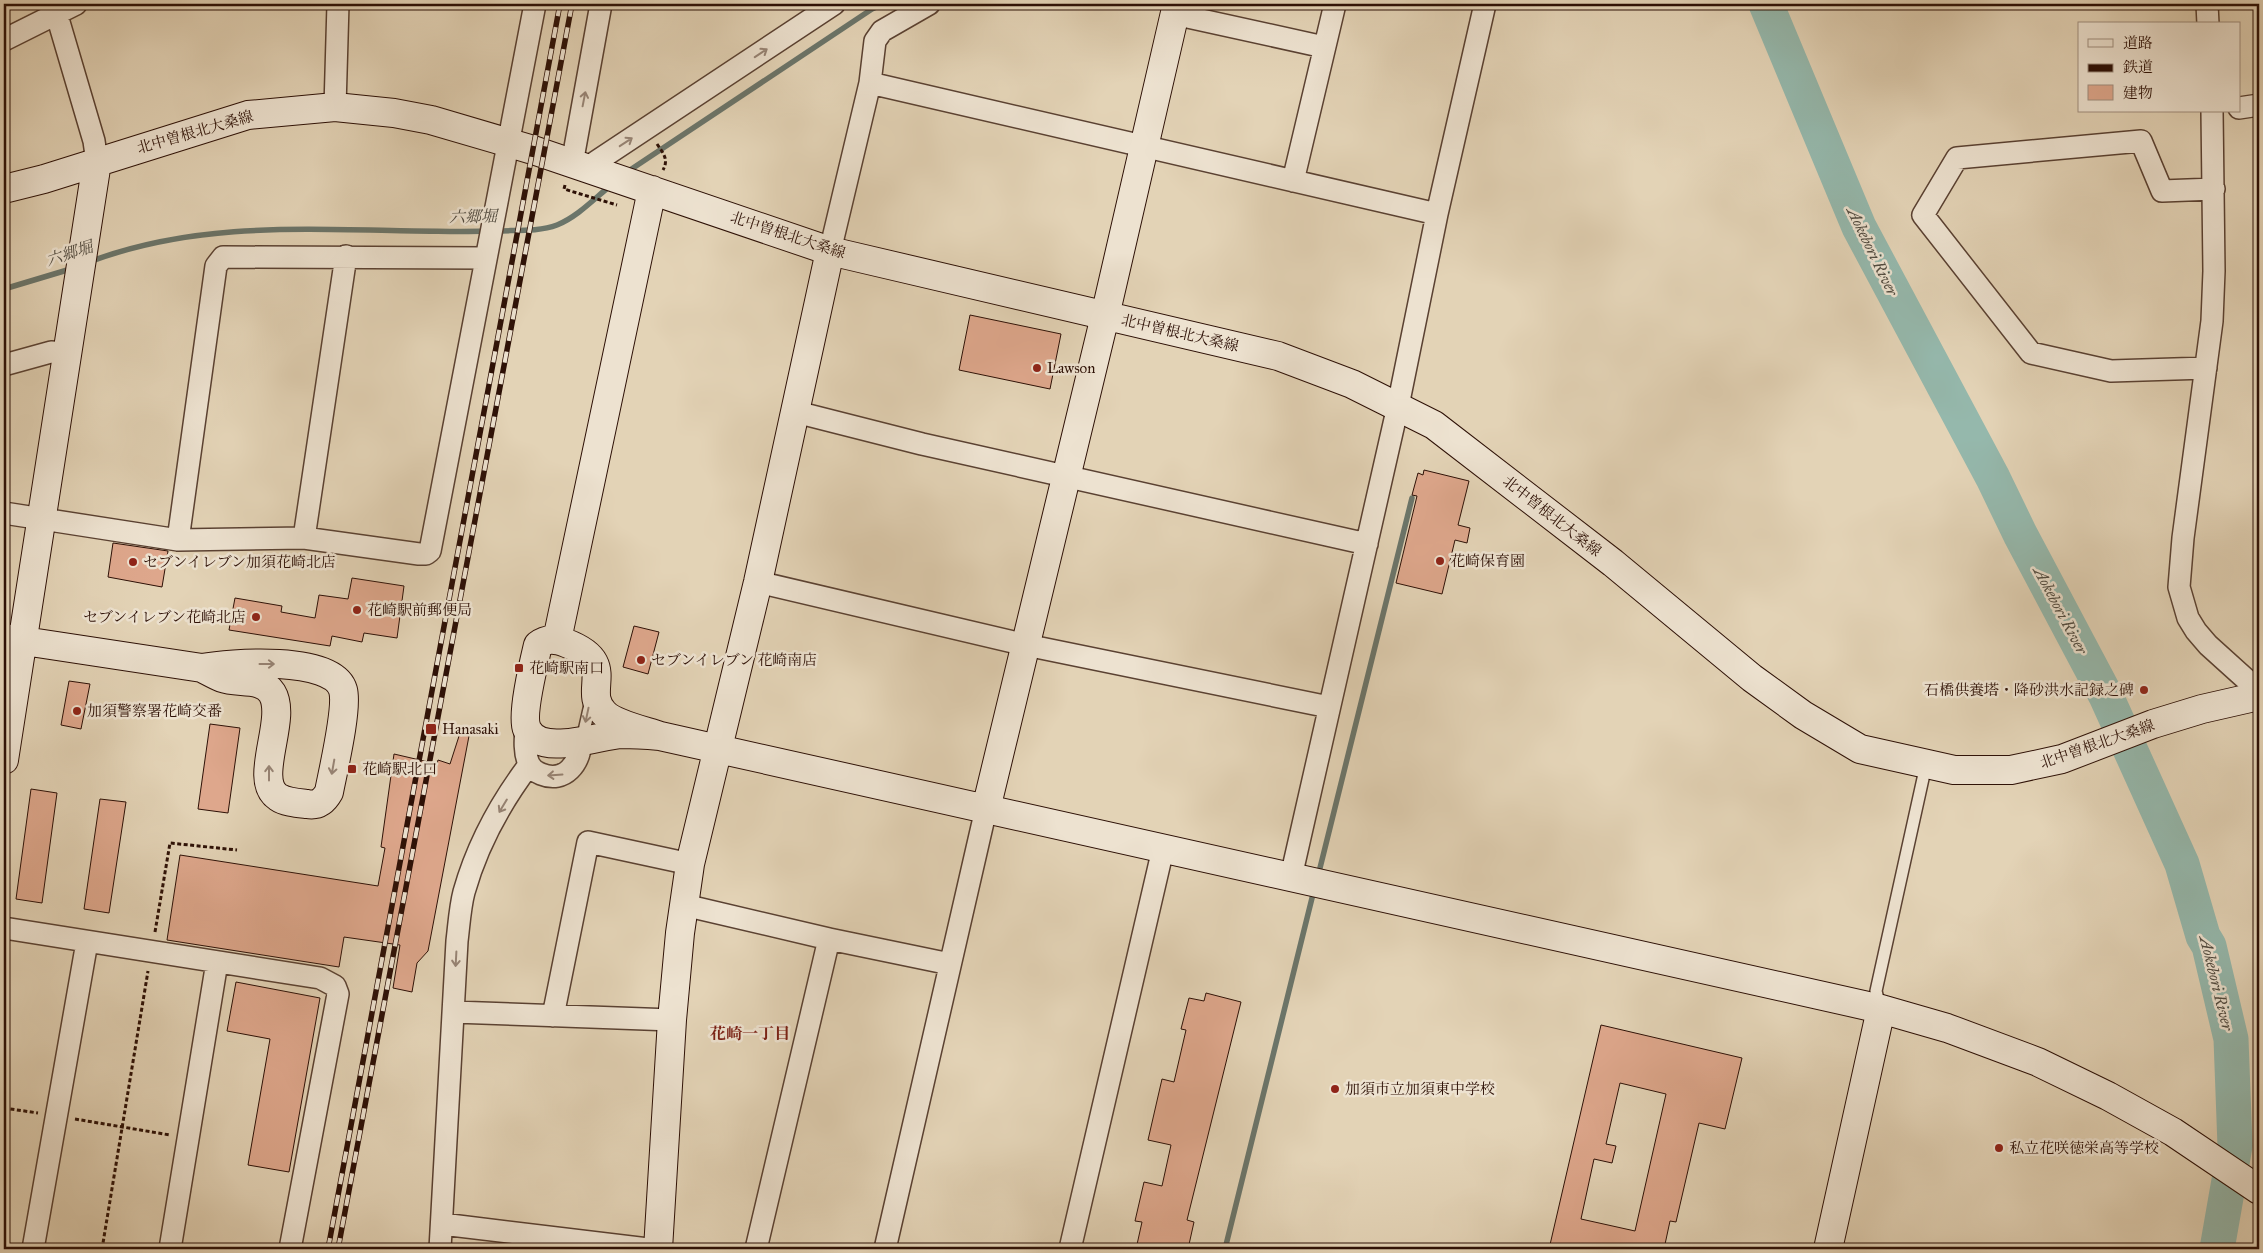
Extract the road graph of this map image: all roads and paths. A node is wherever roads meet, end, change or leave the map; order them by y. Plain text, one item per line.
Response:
1 (76, 4) edge
2 (338, 4) edge
3 (535, 4) edge
4 (601, 4) edge
5 (834, 4) edge
6 (929, 4) edge
7 (1335, 4) edge
8 (1485, 4) edge
9 (2207, 4) edge
10 (1176, 9) edge
11 (56, 12) junction
12 (2208, 22) edge
13 (4, 40) edge
14 (1324, 47) junction
15 (870, 82) junction
16 (2259, 105) edge
17 (335, 107) junction
18 (2240, 108) edge
19 (2212, 112) edge
20 (653, 139) dead end
21 (508, 143) junction
22 (1144, 146) junction
23 (666, 158) dead end
24 (97, 162) junction
25 (584, 175) junction
26 (1293, 180) junction
27 (643, 187) junction
28 (4, 189) edge
29 (2214, 189) junction
30 (618, 205) dead end
31 (1437, 214) junction
32 (830, 250) junction
33 (487, 251) junction
34 (346, 256) junction
35 (1105, 316) junction
36 (66, 353) junction
37 (4, 365) edge
38 (2206, 368) junction
39 (1398, 406) junction
40 (796, 412) junction
41 (1066, 476) junction
42 (4, 513) edge
43 (42, 519) junction
44 (304, 538) junction
45 (178, 540) junction
46 (1367, 544) junction
47 (758, 582) junction
48 (13, 640) edge
49 (558, 640) junction
50 (1026, 645) junction
51 (202, 668) junction
52 (597, 690) junction
53 (2259, 691) edge
54 (2259, 696) edge
55 (1329, 707) junction
56 (526, 728) junction
57 (660, 736) junction
58 (581, 741) junction
59 (718, 748) junction
60 (4, 760) edge
61 (529, 765) junction
62 (1926, 765) junction
63 (986, 809) junction
64 (1163, 849) junction
65 (237, 850) dead end
66 (690, 864) junction
67 (1291, 877) junction
68 (684, 905) junction
69 (4, 928) edge
70 (154, 938) dead end
71 (829, 939) junction
72 (87, 942) junction
73 (217, 962) junction
74 (950, 964) junction
75 (149, 965) dead end
76 (1881, 1009) junction
77 (454, 1012) junction
78 (553, 1016) junction
79 (672, 1020) junction
80 (4, 1108) edge
81 (47, 1115) dead end
82 (74, 1119) dead end
83 (123, 1127) junction
84 (176, 1136) dead end
85 (2259, 1190) edge
86 (442, 1224) junction
87 (32, 1249) edge
88 (102, 1249) edge
89 (170, 1249) edge
90 (290, 1249) edge
91 (440, 1249) edge
92 (648, 1249) edge
93 (658, 1249) edge
94 (756, 1249) edge
95 (885, 1249) edge
96 (1070, 1249) edge
97 (1828, 1249) edge

1 - 11 street
2 - 17 street
3 - 21 street
25 -> 4 street
25 -> 5 street
6 - 15 street
7 - 14 street
8 - 31 street
9 - 12 street
10 - 14 street
10 - 22 street
11 - 13 street
11 - 24 street
14 - 26 street
15 - 22 street
15 - 32 street
16 - 18 street
17 - 21 street, 北中曽根北大桑線
17 - 24 street, 北中曽根北大桑線
19 - 29 street
20 - 23 path
21 - 25 street, 北中曽根北大桑線
21 - 33 street
22 - 26 street
22 - 35 street
24 - 28 street, 北中曽根北大桑線
24 - 36 street
25 - 27 street, 北中曽根北大桑線
25 - 30 path
26 - 31 street
27 - 32 street, 北中曽根北大桑線
27 - 49 street
29 - 38 street
29 - 38 street
31 - 39 street
32 - 35 street, 北中曽根北大桑線
32 - 40 street
33 - 34 street
33 - 44 street
34 - 44 street
34 - 45 street
35 - 39 street, 北中曽根北大桑線
35 - 41 street
36 - 37 street
36 - 43 street
38 - 53 street
39 - 46 street
39 - 62 street, 北中曽根北大桑線
40 - 41 street
40 - 47 street
41 - 46 street
41 - 50 street
42 - 43 street
43 - 45 street
43 - 48 street
44 - 45 street
46 - 55 street
47 - 50 street
47 - 59 street
48 - 51 street
48 - 60 street
49 - 52 street
49 - 56 street
50 - 55 street
50 - 63 street
51 -> 51 street
52 - 57 street
52 -> 58 lane
54 - 62 street, 北中曽根北大桑線
55 - 67 street
56 - 58 street
56 - 61 street
57 - 58 street
57 - 59 street
58 -> 61 street
59 - 63 street
59 - 66 street
61 -> 77 street
62 - 76 lane
63 - 64 street
63 - 74 street
64 - 67 street
64 - 96 street
65 - 70 path
66 - 68 street
66 - 78 street
67 - 76 street
68 - 71 street
68 - 79 street
69 - 72 street
71 - 74 street
71 - 94 street
72 - 73 street
72 - 87 street
73 - 89 street
73 - 90 street
74 - 95 street
75 - 83 path
76 - 85 street
76 - 97 street
77 - 78 street
77 - 86 street
78 - 79 street
79 - 93 street
80 - 81 path
82 - 83 path
83 - 84 path
83 - 88 path
86 - 91 street
86 - 92 street

